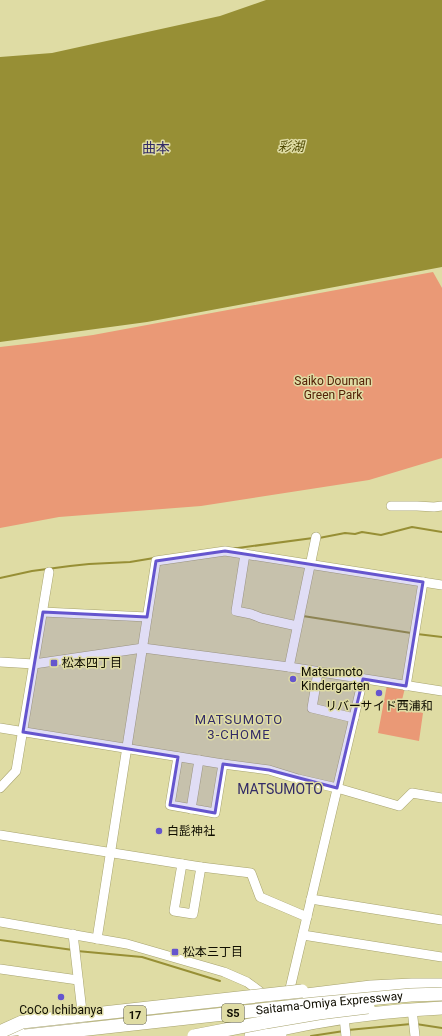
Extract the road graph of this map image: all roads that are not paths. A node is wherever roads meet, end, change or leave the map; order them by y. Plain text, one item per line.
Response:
1 (391, 506) dead end
2 (442, 506) edge
3 (316, 537) dead end
4 (245, 554) junction
5 (311, 564) junction
6 (49, 572) dead end
7 (423, 582) junction
8 (442, 585) edge
9 (43, 612) junction
10 (147, 617) junction
11 (297, 626) junction
12 (143, 648) junction
13 (0, 662) edge
14 (34, 664) junction
15 (289, 667) junction
16 (318, 672) junction
17 (363, 679) junction
18 (406, 686) junction
19 (442, 692) edge
20 (354, 718) junction
21 (0, 728) edge
22 (23, 732) junction
23 (127, 749) junction
24 (178, 757) junction
25 (199, 760) junction
26 (223, 764) junction
27 (0, 788) edge
28 (338, 788) junction
29 (442, 798) edge
30 (191, 809) junction
31 (0, 836) edge
32 (111, 852) junction
33 (182, 864) junction
34 (201, 867) junction
35 (311, 899) junction
36 (307, 917) junction
37 (442, 920) edge
38 (0, 922) edge
39 (73, 934) junction
40 (303, 935) junction
41 (97, 938) junction
42 (442, 958) edge
43 (0, 969) edge
44 (78, 980) junction
45 (247, 982) junction
46 (442, 985) edge
47 (371, 987) junction
48 (442, 994) edge
49 (288, 997) junction
50 (270, 999) junction
51 (442, 1002) edge
52 (234, 1003) junction
53 (442, 1008) edge
54 (83, 1022) junction
55 (413, 1023) edge
56 (345, 1028) edge
57 (0, 1031) edge
58 (282, 1032) edge
59 (25, 1036) edge
60 (194, 1036) edge
61 (251, 1036) edge

1 - 2 street
3 - 5 street
4 - 5 street
4 - 10 street
4 - 11 street
5 - 7 street
5 - 11 street
6 - 9 street
7 - 8 street
7 - 18 street
9 - 10 street
9 - 14 street
10 - 12 street
11 - 15 street
12 - 14 street
12 - 15 street
12 - 23 street
13 - 14 street
14 - 22 street
15 - 16 street
16 - 17 street
16 - 20 street
17 - 18 street
17 - 20 street
18 - 19 street
20 - 28 street
21 - 22 street
22 - 23 street
22 - 27 street
23 - 24 street
23 - 32 street
24 - 25 street
24 - 30 street
25 - 26 street
25 - 30 street
26 - 28 street
26 - 30 street
28 - 29 street
28 - 35 street
31 - 32 street
32 - 33 street
32 - 41 street
33 - 34 street
33 - 34 street
34 - 36 street
35 - 36 street
35 - 37 street
36 - 40 street
38 - 39 street
39 - 41 street
39 - 44 street
40 - 42 street
40 - 49 street
41 - 45 street
43 - 44 street
44 - 54 street
45 - 50 street
45 - 52 street
46 - 47 highway, 17
47 - 49 highway, 17
47 - 57 highway, S5, bridge
48 - 59 highway, Saitama-Omiya Expressway / S5, bridge
49 - 50 highway, 17
50 - 52 highway, 17
50 - 58 street
51 - 60 highway, Saitama-Omiya Expressway / S5, bridge
52 - 54 highway, 17
53 - 55 highway
54 - 57 highway, 17
55 - 56 highway
56 - 58 highway
58 - 61 highway

